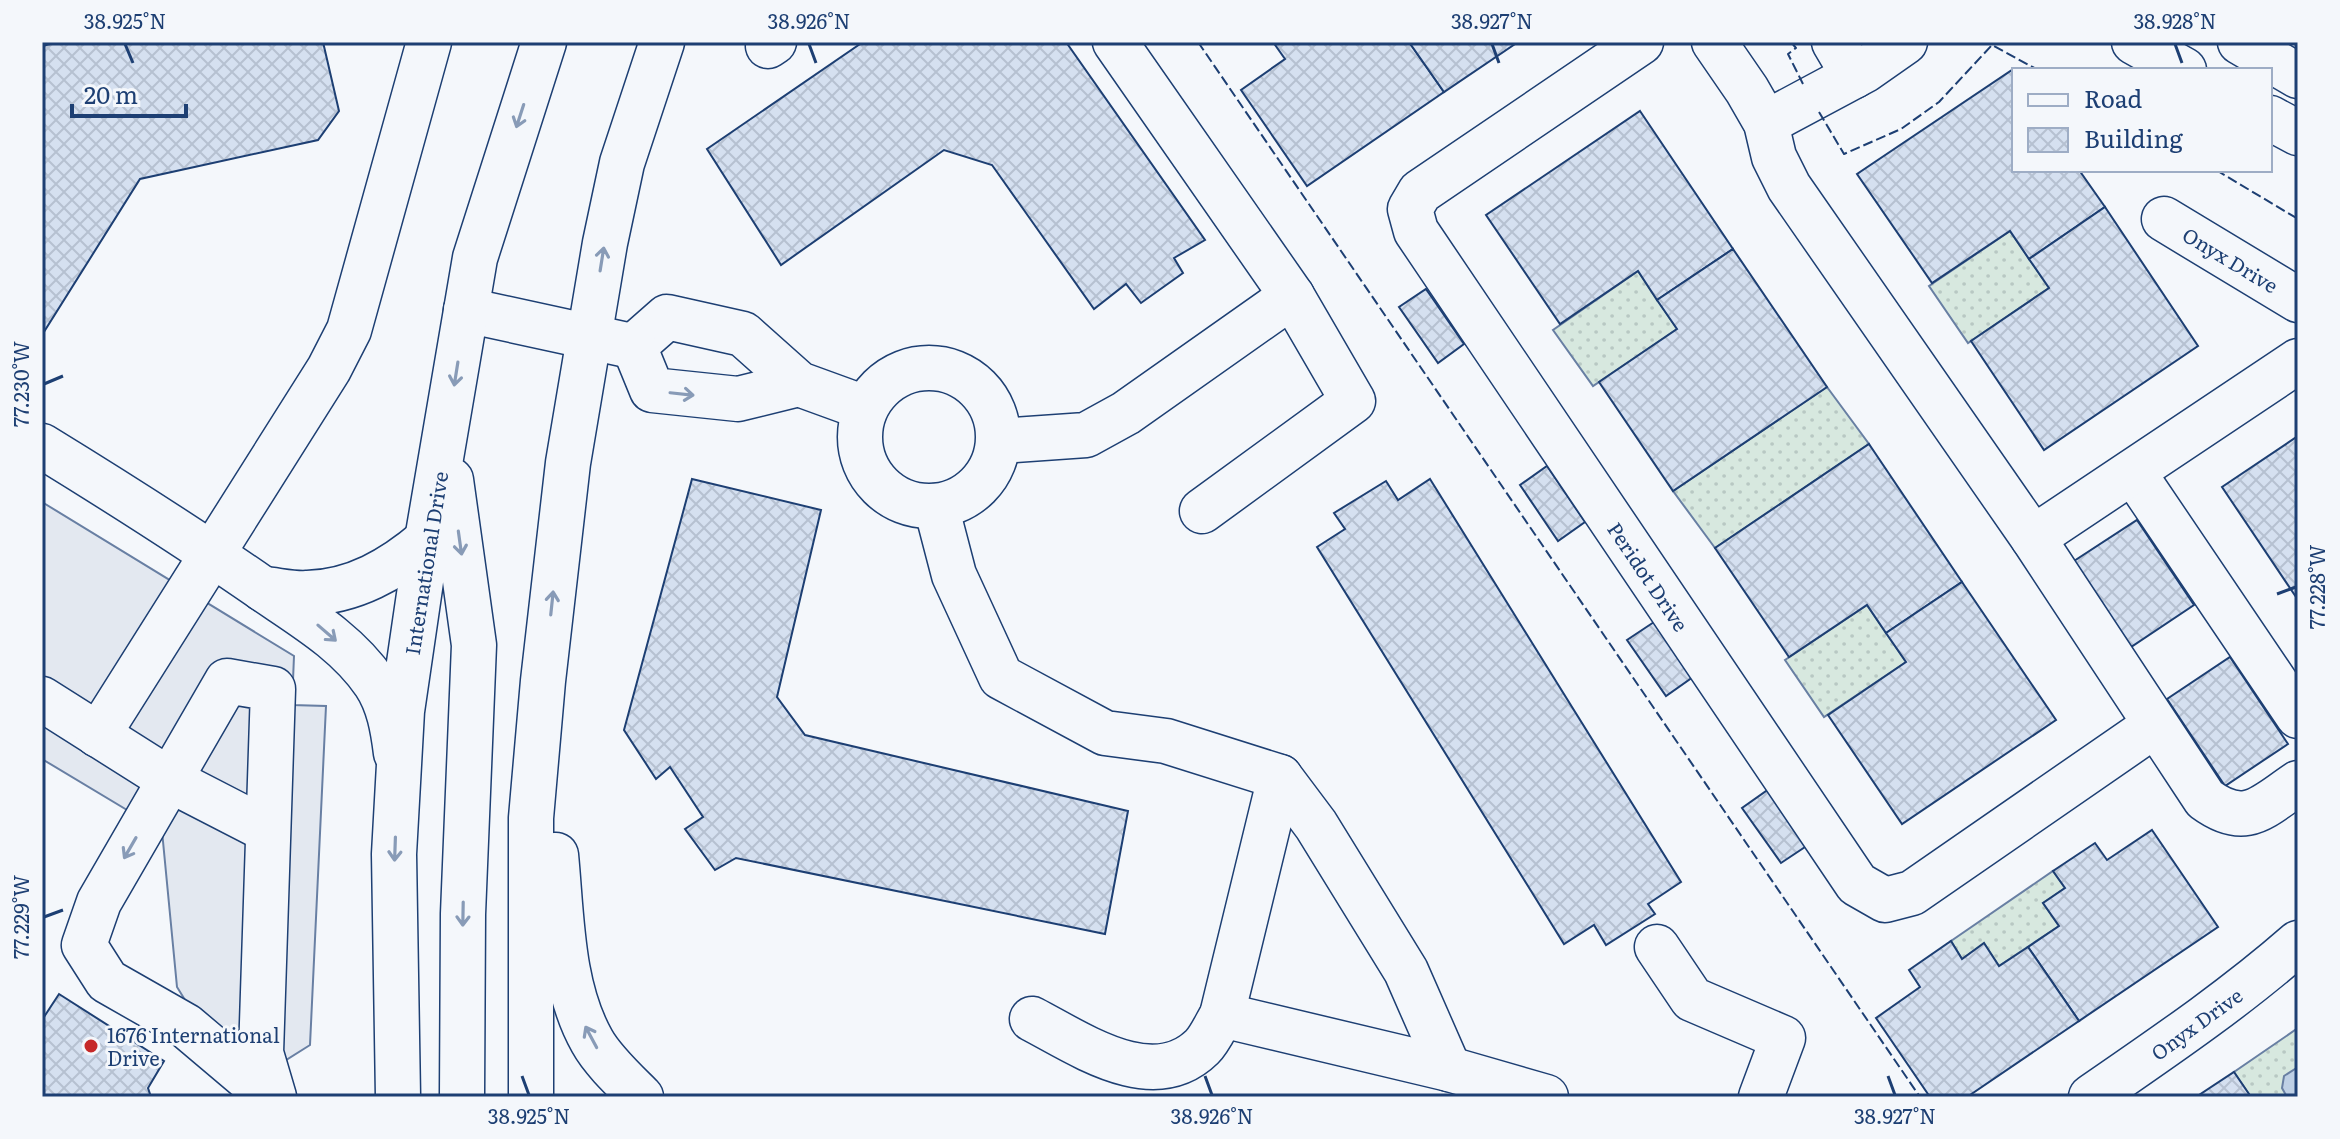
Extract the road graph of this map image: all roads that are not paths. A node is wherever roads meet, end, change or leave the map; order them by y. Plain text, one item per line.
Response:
1 (429, 42) edge
2 (544, 42) edge
3 (662, 42) edge
4 (1115, 42) edge
5 (1641, 42) edge
6 (1714, 42) edge
7 (1905, 42) edge
8 (2134, 42) edge
9 (2240, 42) edge
10 (1844, 59) edge
11 (2180, 68) edge
12 (2298, 76) edge
13 (2272, 119) edge
14 (1766, 123) junction
15 (2298, 133) edge
16 (2164, 219) dead end
17 (1292, 296) junction
18 (2298, 300) edge
19 (466, 310) junction
20 (589, 335) junction
21 (634, 346) junction
22 (2298, 361) edge
23 (799, 384) junction
24 (865, 408) junction
25 (445, 438) junction
26 (999, 441) junction
27 (42, 446) edge
28 (2133, 472) junction
29 (936, 506) junction
30 (1202, 511) dead end
31 (2033, 538) junction
32 (427, 540) junction
33 (214, 553) junction
34 (263, 589) junction
35 (543, 681) junction
36 (42, 699) edge
37 (2298, 716) edge
38 (2155, 725) junction
39 (98, 735) junction
40 (1280, 777) junction
41 (398, 779) junction
42 (170, 780) junction
43 (2298, 783) edge
44 (267, 830) junction
45 (2298, 943) edge
46 (1657, 947) dead end
47 (1222, 1015) junction
48 (1032, 1019) dead end
49 (186, 1026) junction
50 (262, 1038) junction
51 (1449, 1069) junction
52 (272, 1097) edge
53 (302, 1097) edge
54 (398, 1097) edge
55 (462, 1097) edge
56 (531, 1097) edge
57 (641, 1097) edge
58 (1546, 1097) edge
59 (1761, 1097) edge
60 (2091, 1097) edge

1 - 33 street
2 -> 19 street, International Drive
20 -> 3 street
4 - 17 street
5 - 38 street, Peridot Drive
6 - 14 street
7 - 10 street
8 - 11 street
9 - 12 street
10 - 14 street
13 - 15 street
14 - 31 street
16 - 18 street, Onyx Drive
17 - 26 street
17 - 30 street
19 - 20 street
19 -> 25 street, International Drive
20 - 21 street
35 -> 20 street
21 -> 23 street
21 - 23 street
22 - 28 street
23 - 24 street
24 - 26 street
24 - 29 street
25 - 32 street, International Drive
25 -> 55 street
26 - 29 street
27 - 33 street
28 - 31 street
28 - 37 street
29 - 40 street
31 - 38 street
32 - 34 street
32 - 41 street, International Drive
33 - 34 street
33 - 39 street
34 -> 41 street
35 - 56 street
57 -> 35 street
36 - 39 street
38 - 43 street
39 - 42 street
40 - 47 street
40 - 51 street
41 -> 54 street, International Drive
42 - 44 street
42 - 44 street
42 -> 49 street
44 - 50 street
45 - 60 street, Onyx Drive
46 - 59 street
47 - 48 street
47 - 51 street
49 - 50 street
49 - 52 street
50 - 52 street
50 - 53 street
51 - 58 street

